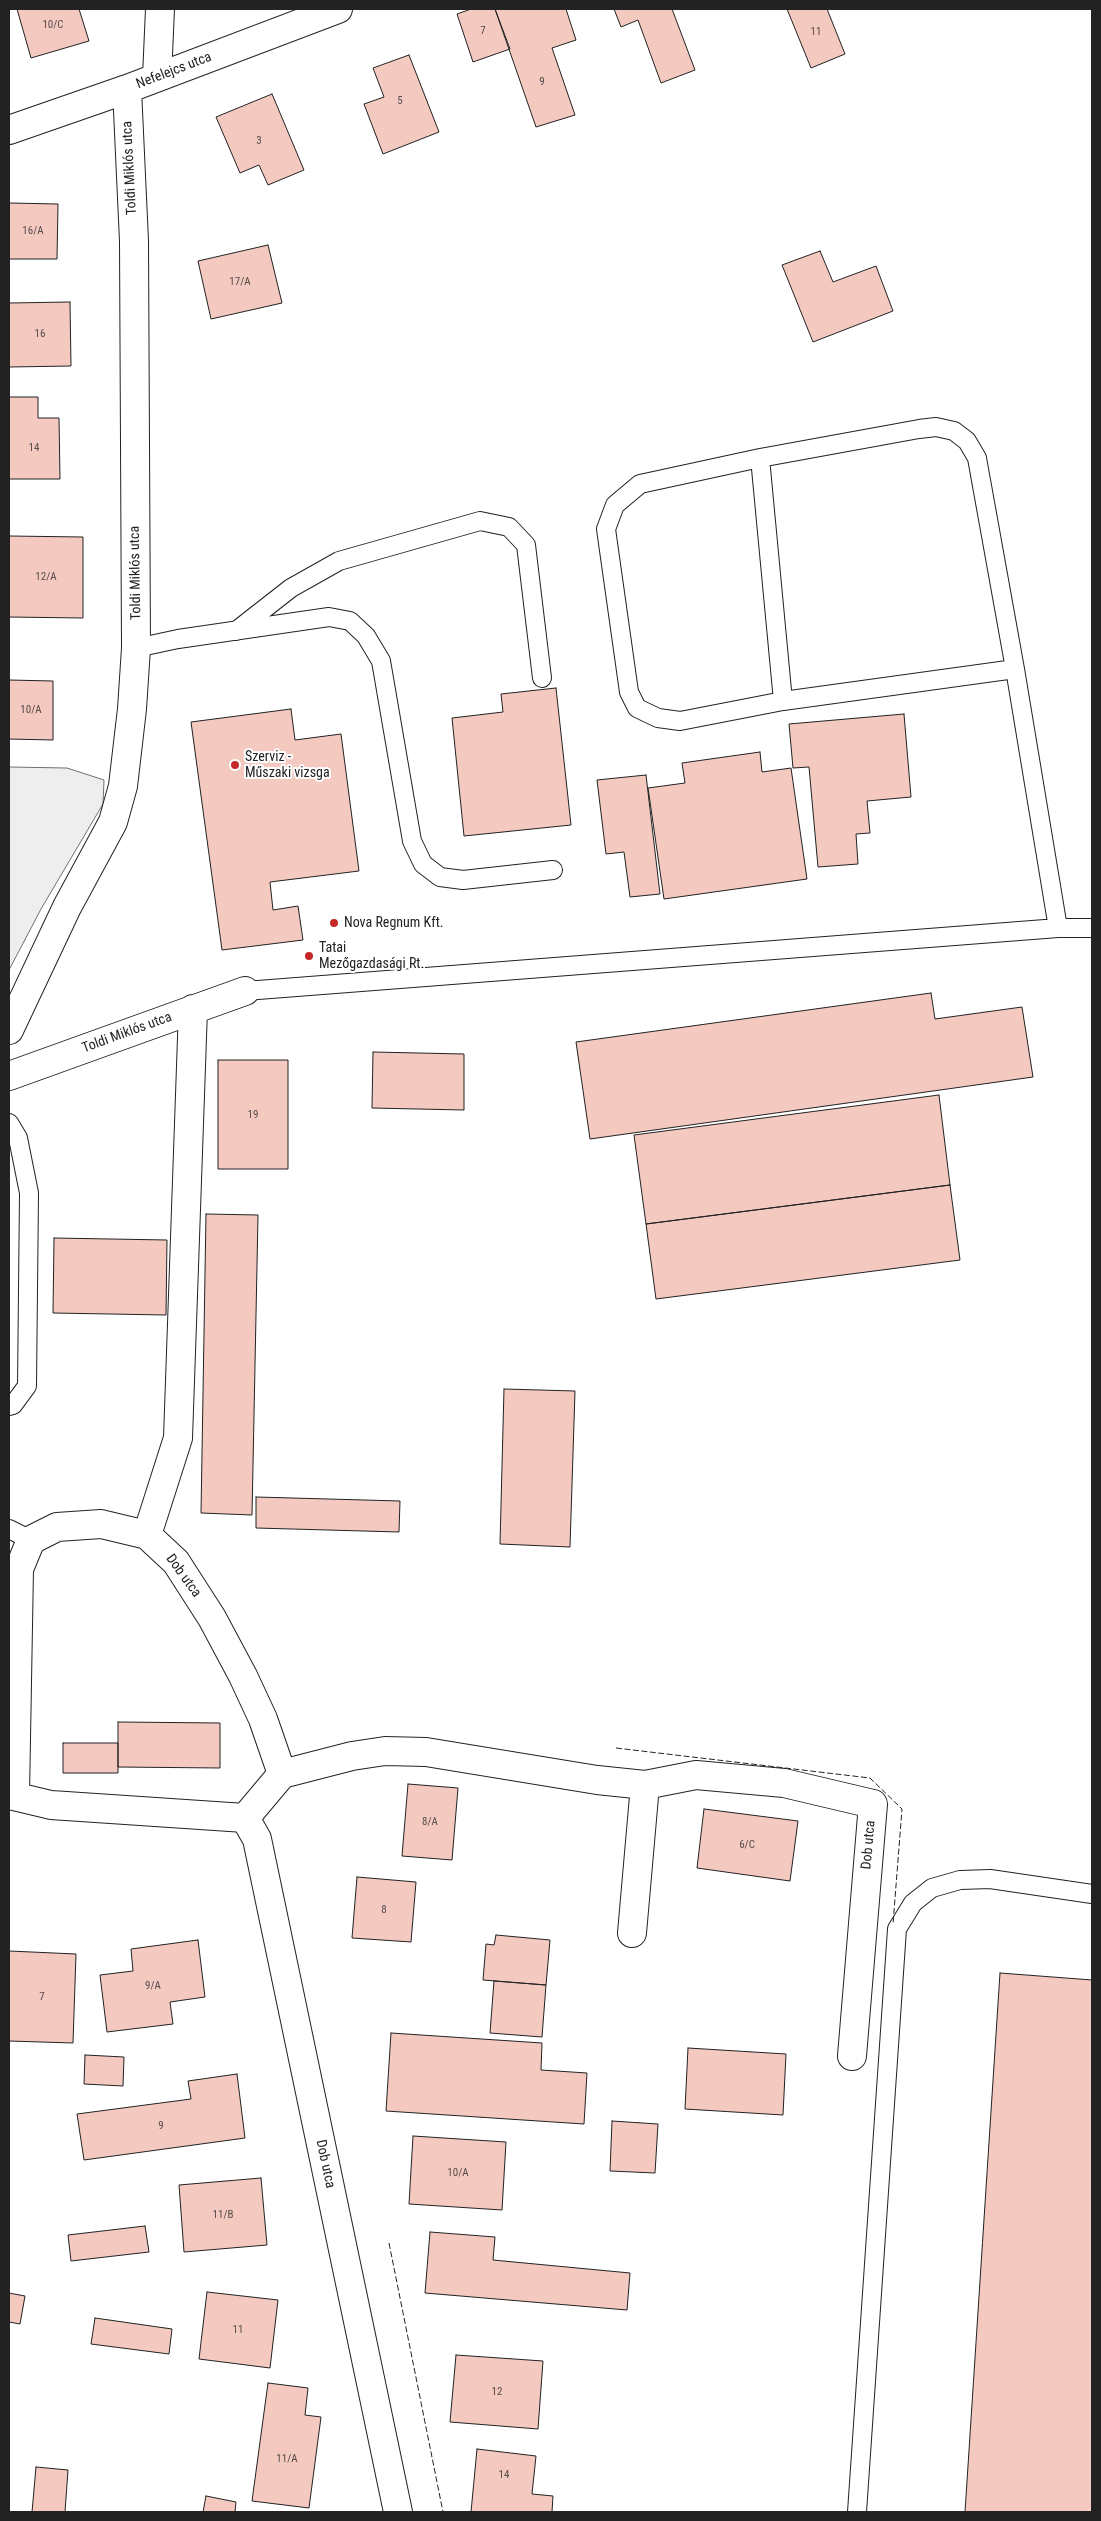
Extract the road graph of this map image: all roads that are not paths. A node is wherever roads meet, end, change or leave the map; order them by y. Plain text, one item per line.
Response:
1 (160, 9) edge
2 (338, 9) edge
3 (157, 78) junction
4 (127, 90) junction
5 (9, 130) edge
6 (760, 458) junction
7 (236, 631) junction
8 (136, 648) junction
9 (1015, 669) junction
10 (542, 678) dead end
11 (783, 701) junction
12 (553, 870) dead end
13 (1058, 928) junction
14 (1092, 928) edge
15 (245, 991) joint
16 (193, 1009) junction
17 (9, 1030) edge
18 (9, 1076) edge
19 (9, 1123) edge
20 (9, 1406) edge
21 (20, 1535) edge
22 (147, 1535) junction
23 (282, 1774) junction
24 (645, 1785) junction
25 (12, 1795) edge
26 (245, 1818) junction
27 (1092, 1894) edge
28 (632, 1933) dead end
29 (852, 2056) dead end
30 (398, 2512) edge
31 (857, 2512) edge

1 - 3 street
2 - 3 street, Nefelejcs utca
3 - 4 street, Nefelejcs utca
4 - 5 street, Nefelejcs utca
4 - 8 street, Toldi Miklós utca
6 - 9 lane
6 - 11 lane
6 - 11 lane
7 - 8 lane
7 - 10 lane
7 - 12 lane
8 - 17 street, Toldi Miklós utca
9 - 11 lane
9 - 13 lane
13 - 14 lane
13 - 15 lane
15 - 16 street, Toldi Miklós utca
16 - 18 street, Toldi Miklós utca
16 - 22 street
19 - 20 lane
21 - 22 street, Dob utca
21 - 25 street, Dob utca
22 - 23 street, Dob utca
23 - 24 street, Dob utca
23 - 26 street
24 - 28 street
24 - 29 street, Dob utca
25 - 26 street, Dob utca
26 - 30 street, Dob utca
27 - 31 lane

